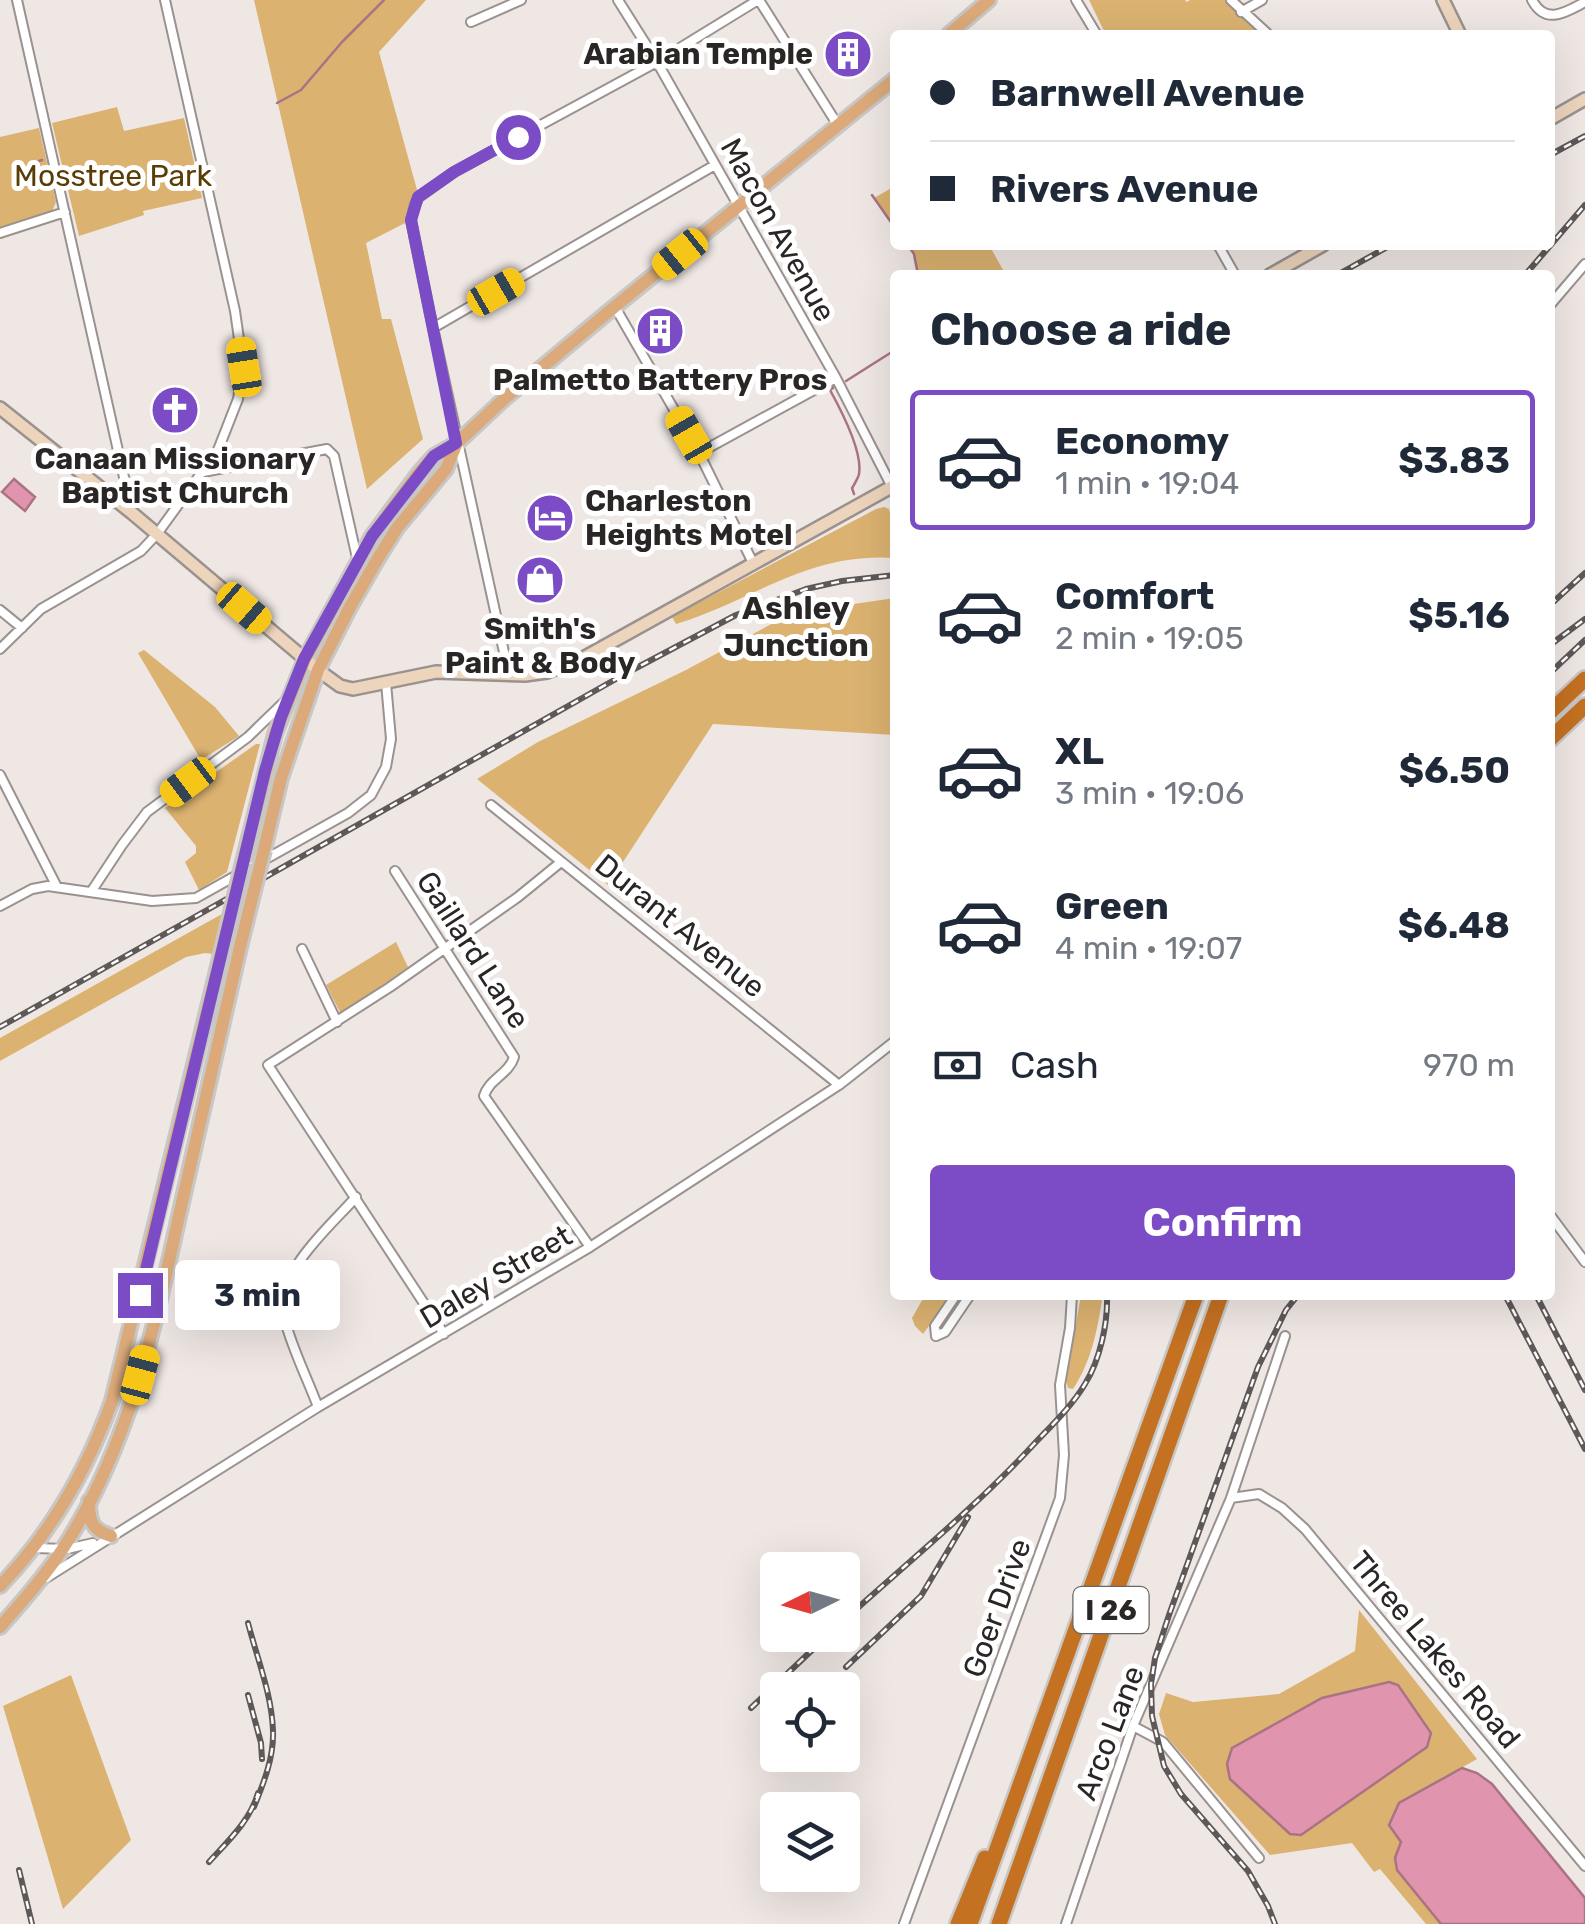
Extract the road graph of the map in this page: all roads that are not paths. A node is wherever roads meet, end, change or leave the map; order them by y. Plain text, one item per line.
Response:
1 (17, 0) edge
2 (165, 0) edge
3 (520, 0) edge
4 (618, 0) edge
5 (759, 0) edge
6 (989, 0) edge
7 (1076, 0) edge
8 (1231, 0) edge
9 (1262, 0) edge
10 (1443, 0) edge
11 (1585, 2) edge
12 (1534, 4) edge
13 (1242, 12) junction
14 (471, 22) dead end
15 (954, 30) edge
16 (1094, 30) edge
17 (1263, 30) edge
18 (1458, 30) edge
19 (657, 62) junction
20 (890, 83) edge
21 (1585, 99) edge
22 (1555, 115) edge
23 (839, 127) junction
24 (715, 165) junction
25 (738, 207) junction
26 (66, 212) junction
27 (0, 233) edge
28 (1314, 250) edge
29 (1585, 264) edge
30 (1279, 270) edge
31 (1555, 300) edge
32 (614, 307) junction
33 (433, 328) junction
34 (836, 378) junction
35 (0, 408) edge
36 (456, 443) junction
37 (700, 453) junction
38 (203, 472) junction
39 (890, 479) edge
40 (890, 488) edge
41 (132, 513) junction
42 (157, 534) junction
43 (358, 561) junction
44 (754, 563) junction
45 (0, 610) edge
46 (22, 628) junction
47 (0, 650) edge
48 (304, 659) junction
49 (318, 670) junction
50 (509, 674) junction
51 (1585, 679) edge
52 (386, 683) junction
53 (287, 699) junction
54 (1585, 706) edge
55 (1555, 707) edge
56 (1555, 734) edge
57 (0, 775) edge
58 (491, 805) dead end
59 (561, 862) junction
60 (395, 870) dead end
61 (57, 888) junction
62 (92, 892) junction
63 (0, 906) edge
64 (443, 948) junction
65 (302, 949) dead end
66 (338, 1022) junction
67 (890, 1045) edge
68 (838, 1085) junction
69 (356, 1197) junction
70 (1555, 1223) edge
71 (590, 1248) junction
72 (1585, 1262) edge
73 (953, 1300) edge
74 (967, 1300) edge
75 (1072, 1300) edge
76 (1194, 1300) edge
77 (1219, 1300) edge
78 (444, 1334) junction
79 (1285, 1336) dead end
80 (318, 1406) junction
81 (1231, 1498) junction
82 (89, 1500) junction
83 (111, 1536) junction
84 (34, 1548) junction
85 (62, 1549) junction
86 (37, 1583) junction
87 (0, 1586) edge
88 (0, 1627) edge
89 (1049, 1707) junction
90 (1133, 1726) junction
91 (1260, 1858) dead end
92 (1585, 1866) edge
93 (904, 1924) edge
94 (958, 1924) edge
95 (970, 1924) edge
96 (1001, 1924) edge
97 (1066, 1924) edge

1 - 26 street
2 - 38 street
3 - 14 street
4 - 19 street, Macon Avenue
5 - 19 street
5 - 23 street
6 - 15 main road
7 - 16 street
8 - 13 street
9 - 13 street
10 - 18 street
11 - 12 street
13 - 17 street
19 - 24 street, Macon Avenue
19 - 33 street
20 - 23 main road
21 - 22 street
23 - 25 main road
24 - 25 street, Macon Avenue
24 - 33 street
25 - 32 main road
25 - 34 street, Macon Avenue
26 - 27 street
26 - 41 street
28 - 30 street
29 - 31 street
32 - 36 main road
32 - 37 street
33 - 36 street
34 - 37 street
34 - 39 street, Macon Avenue
35 - 41 street
36 - 43 main road
36 - 49 main road
36 - 50 street
37 - 44 street
38 - 42 street
38 - 43 street
40 - 44 street
41 - 42 street
42 - 46 street
42 - 48 street
43 - 48 main road
44 - 50 street
45 - 46 street
46 - 47 street
48 - 49 street
48 - 53 main road
49 - 52 street
49 - 82 main road, bridge
50 - 52 street
51 - 55 highway
52 - 62 street
53 - 62 street
53 - 84 main road, bridge
54 - 56 highway
57 - 61 street
58 - 59 street, Durant Avenue
59 - 64 street
59 - 68 street, Durant Avenue
60 - 64 street, Gaillard Lane
61 - 62 street
61 - 63 street
64 - 66 street
64 - 71 street, Gaillard Lane
65 - 66 street
66 - 69 street
67 - 68 street, Daley Street
68 - 71 street, Daley Street
69 - 78 street
69 - 80 street
70 - 72 street
71 - 78 street, Daley Street
73 - 74 street
75 - 93 street, Goer Drive
76 - 89 highway, I 26
77 - 96 highway, I 26
78 - 80 street, Daley Street
79 - 81 street, Arco Lane
80 - 83 street, Daley Street
81 - 90 street, Arco Lane
81 - 92 street, Three Lakes Road
82 - 83 main road
82 - 85 main road
83 - 85 street, Daley Street
83 - 86 street, Daley Street
84 - 85 street, Daley Street
84 - 87 main road
85 - 86 main road
86 - 88 main road
89 - 94 highway
89 - 95 highway, I 26
90 - 91 street
90 - 97 street, Arco Lane

